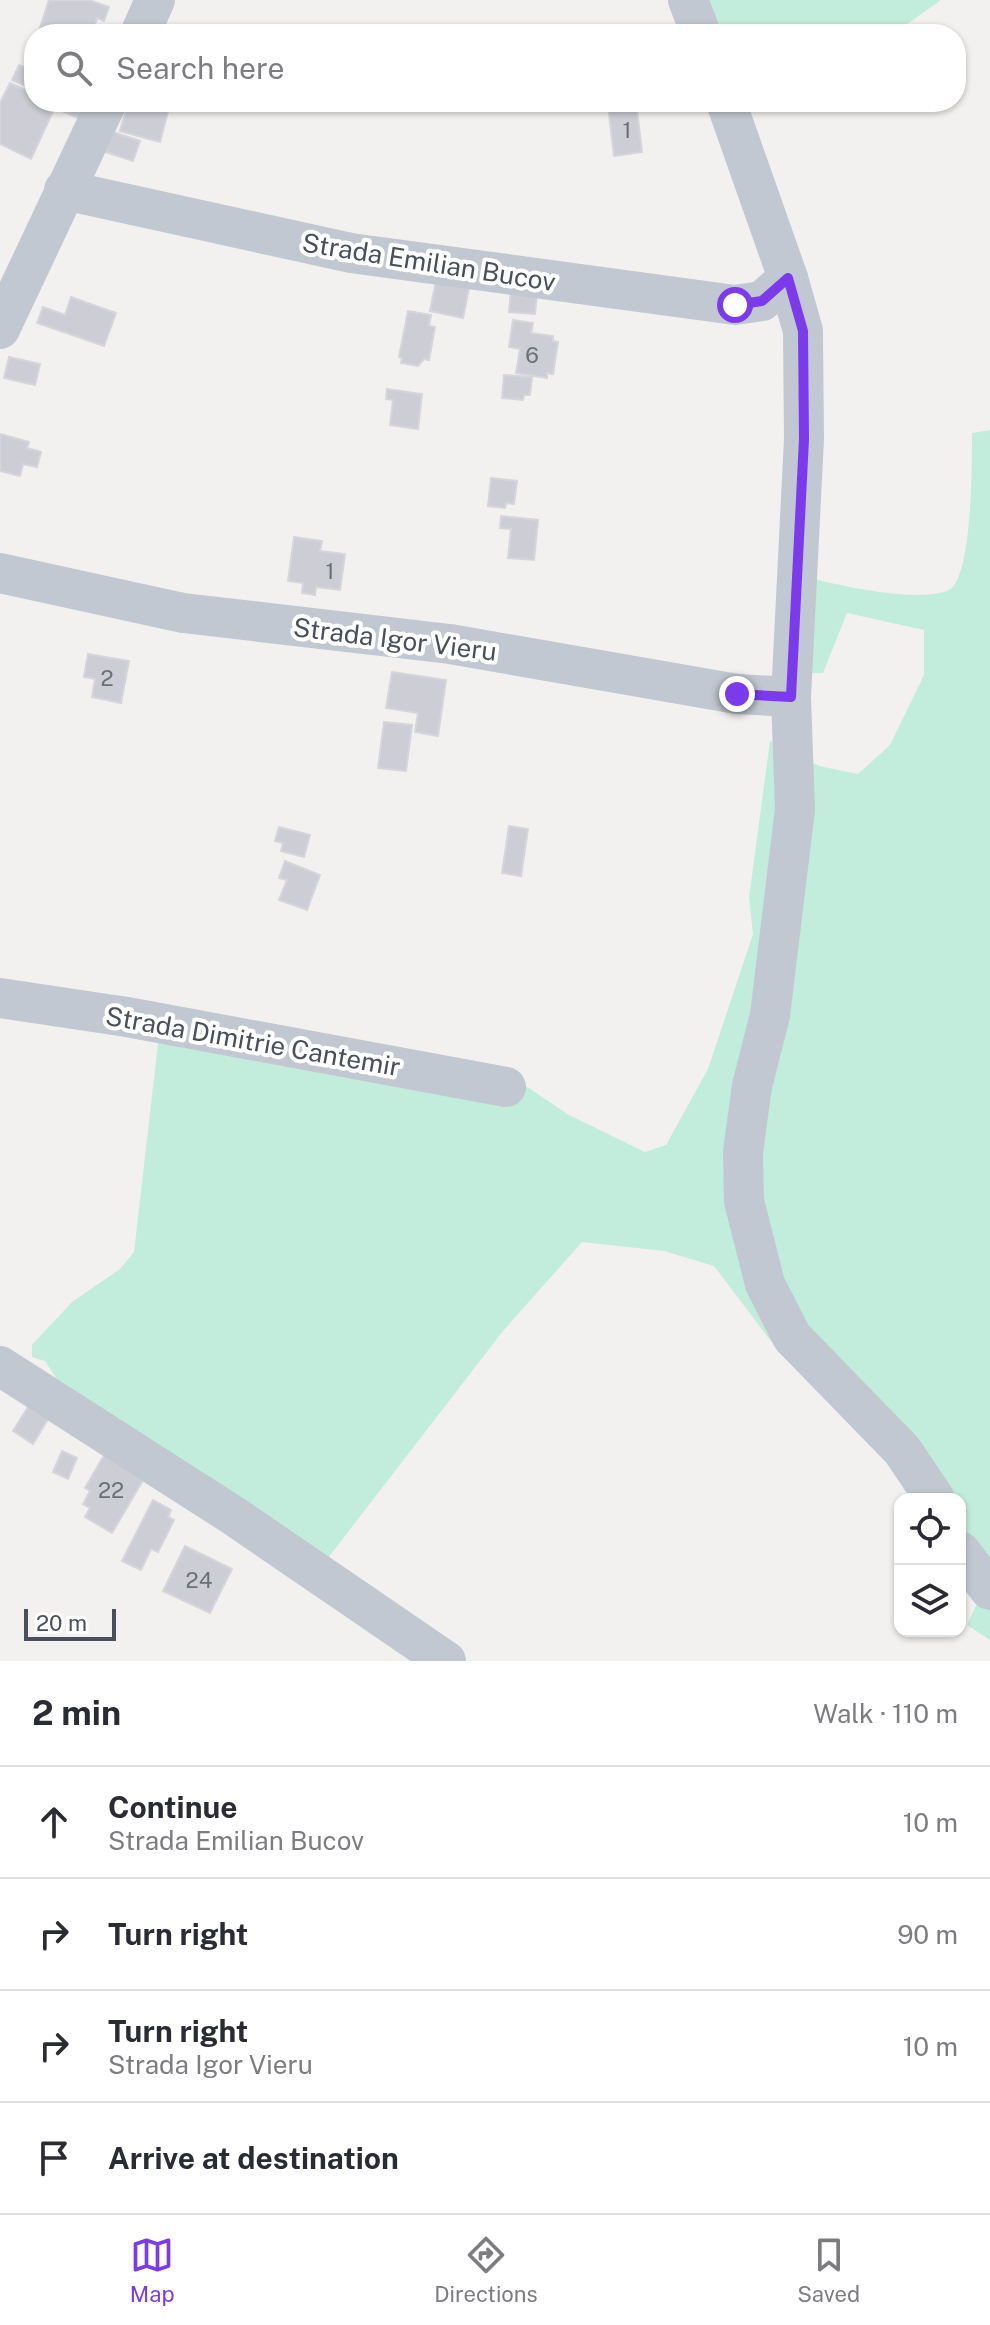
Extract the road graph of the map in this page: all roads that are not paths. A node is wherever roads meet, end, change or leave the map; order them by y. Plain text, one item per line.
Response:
1 (155, 0) edge
2 (688, 0) edge
3 (144, 24) edge
4 (697, 24) edge
5 (102, 112) edge
6 (730, 112) edge
7 (64, 190) junction
8 (788, 278) junction
9 (0, 329) edge
10 (0, 573) edge
11 (791, 697) junction
12 (0, 998) edge
13 (506, 1087) dead end
14 (0, 1366) edge
15 (931, 1493) edge
16 (966, 1559) edge
17 (990, 1590) edge
18 (446, 1661) edge

1 - 3 street
2 - 4 street
5 - 7 street
6 - 8 street
7 - 8 street, Strada Emilian Bucov
7 - 9 street
8 - 11 street
10 - 11 street, Strada Igor Vieru
11 - 15 street
12 - 13 street, Strada Dimitrie Cantemir
14 - 18 street
16 - 17 street

